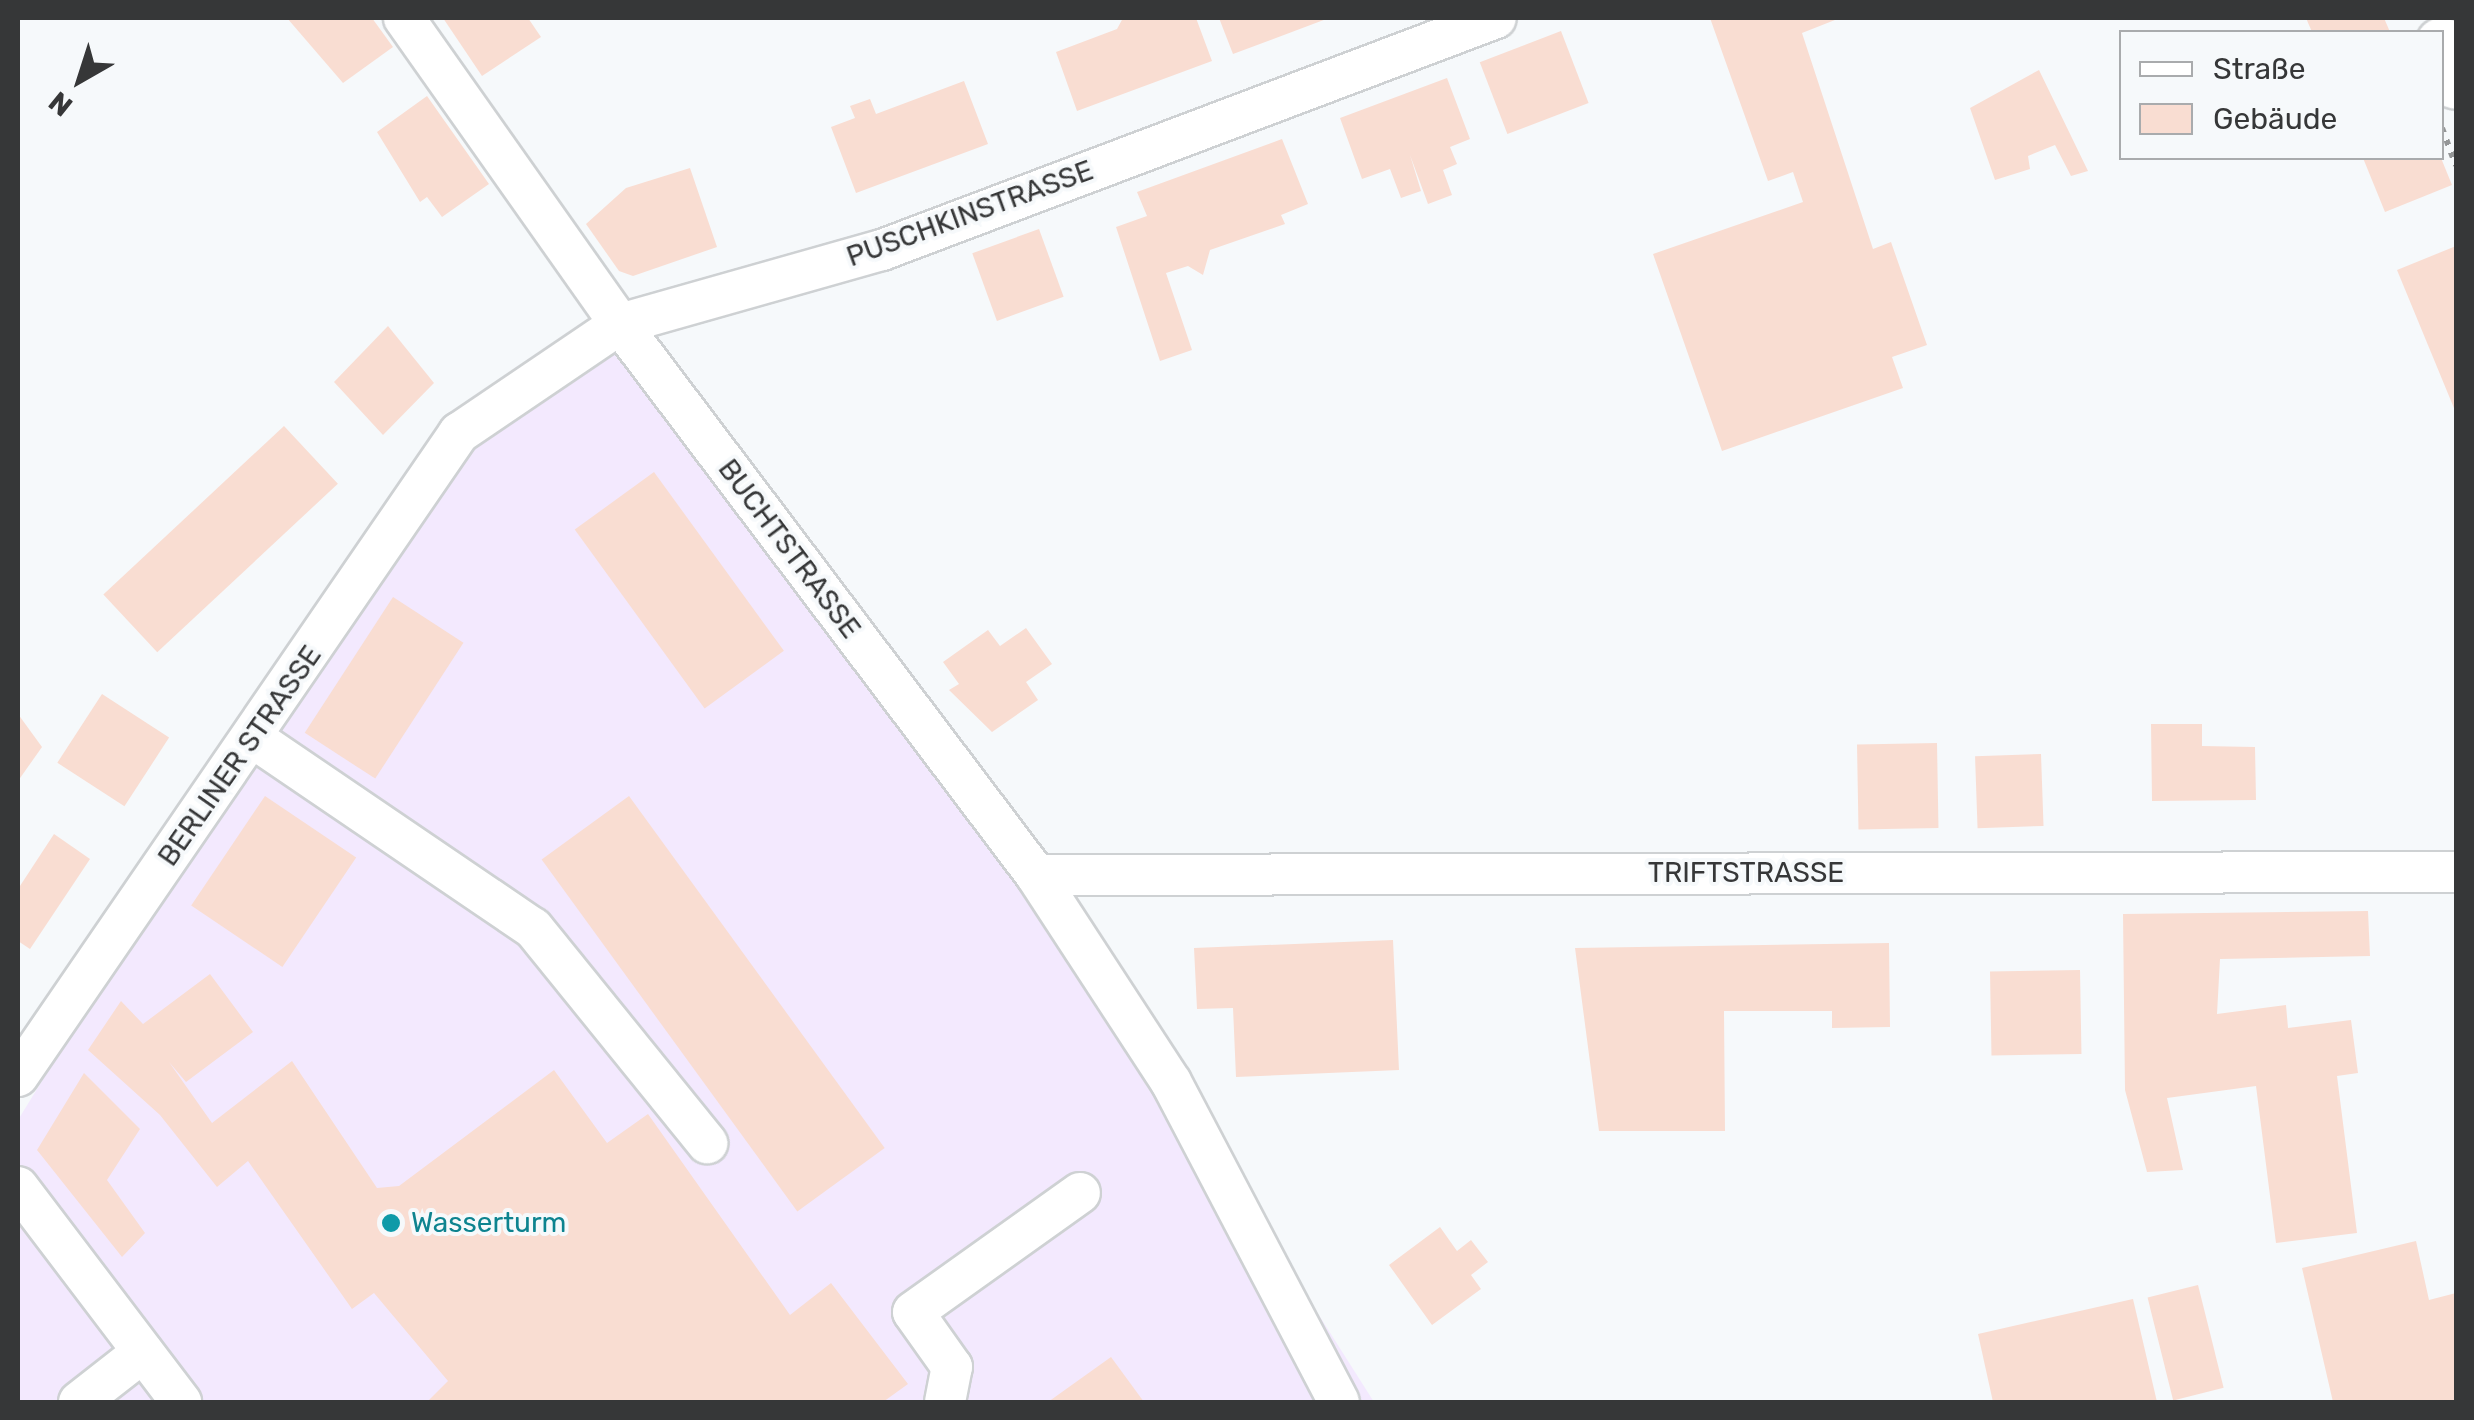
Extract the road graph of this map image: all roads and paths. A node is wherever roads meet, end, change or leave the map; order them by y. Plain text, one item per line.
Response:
1 (404, 18) edge
2 (1496, 18) edge
3 (2444, 50) edge
4 (2456, 83) edge
5 (2444, 133) edge
6 (2456, 166) edge
7 (620, 324) junction
8 (459, 433) joint
9 (253, 738) junction
10 (2456, 872) edge
11 (1036, 875) junction
12 (18, 1076) edge
13 (706, 1143) dead end
14 (18, 1188) edge
15 (1080, 1193) dead end
16 (143, 1352) junction
17 (80, 1402) edge
18 (181, 1402) edge
19 (945, 1402) edge
20 (1339, 1402) edge

1 - 7 street, BUCHTSTRASSE
2 - 7 street, PUSCHKINSTRASSE
3 - 4 main road
5 - 6 path
7 - 8 street, PUSCHKINSTRASSE
7 - 11 street, BUCHTSTRASSE
8 - 9 street, BERLINER STRASSE
9 - 12 street, BERLINER STRASSE
9 - 13 street
10 - 11 street, TRIFTSTRASSE
11 - 20 street, BUCHTSTRASSE
14 - 16 street
15 - 19 street
16 - 17 street
16 - 18 street

